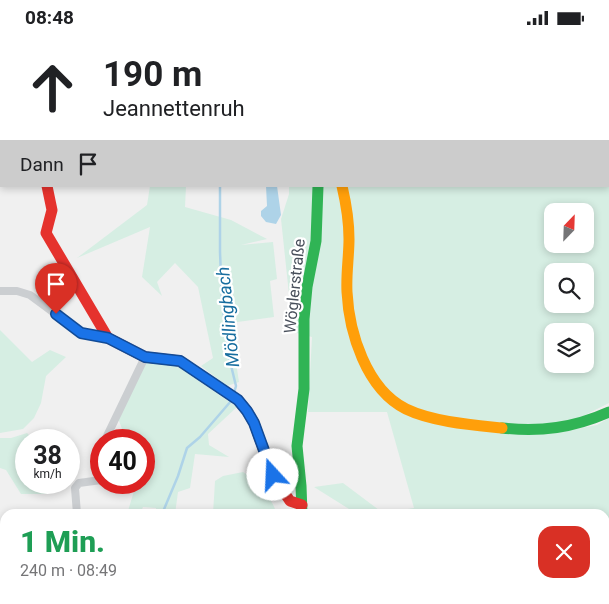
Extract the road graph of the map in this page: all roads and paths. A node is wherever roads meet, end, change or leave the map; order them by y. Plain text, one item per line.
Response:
1 (48, 187) edge
2 (318, 187) edge
3 (342, 187) edge
4 (0, 291) edge
5 (108, 338) junction
6 (145, 357) junction
7 (609, 412) edge
8 (110, 429) edge
9 (90, 482) edge
10 (77, 509) edge
11 (302, 509) edge

1 - 5 main road
2 - 11 main road, Wöglerstraße
3 - 7 main road
4 - 5 street
5 - 6 main road
6 - 8 street
6 - 11 main road
9 - 10 street

